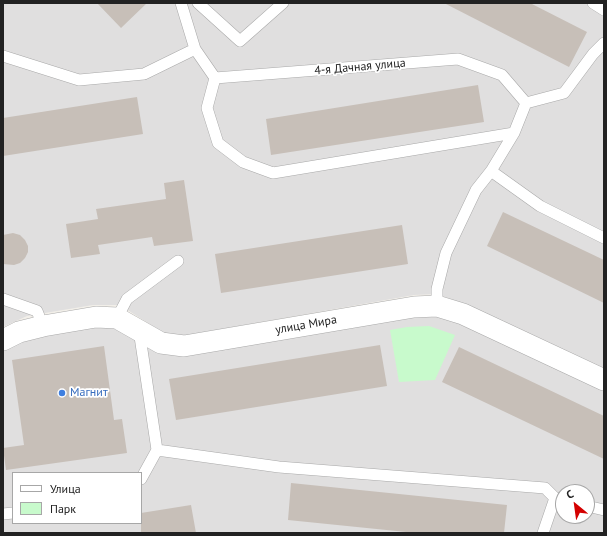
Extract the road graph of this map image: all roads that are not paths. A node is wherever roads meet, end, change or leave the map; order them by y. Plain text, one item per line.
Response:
1 (181, 3) edge
2 (198, 3) edge
3 (283, 3) edge
4 (593, 3) edge
5 (604, 10) edge
6 (604, 43) edge
7 (195, 49) junction
8 (3, 56) edge
9 (215, 78) junction
10 (526, 103) junction
11 (514, 133) junction
12 (490, 171) junction
13 (604, 238) edge
14 (178, 261) dead end
15 (3, 299) edge
16 (437, 306) junction
17 (117, 318) junction
18 (44, 326) junction
19 (139, 330) junction
20 (3, 340) edge
21 (604, 380) edge
22 (157, 450) junction
23 (142, 477) edge
24 (555, 495) edge
25 (555, 507) edge
26 (543, 533) edge

1 - 7 lane
2 - 3 lane
4 - 5 lane
6 - 10 lane
7 - 8 lane
7 - 9 lane
9 - 10 lane, 4-я Дачная улица
9 - 11 lane
10 - 11 lane
11 - 12 lane
12 - 13 lane
12 - 16 lane
14 - 17 lane
15 - 18 lane
16 - 19 street, улица Мира
16 - 21 street, улица Мира
17 - 18 street, улица Мира
17 - 19 street, улица Мира
18 - 20 street, улица Мира
19 - 22 lane
22 - 23 lane
22 - 24 lane
25 - 26 lane

